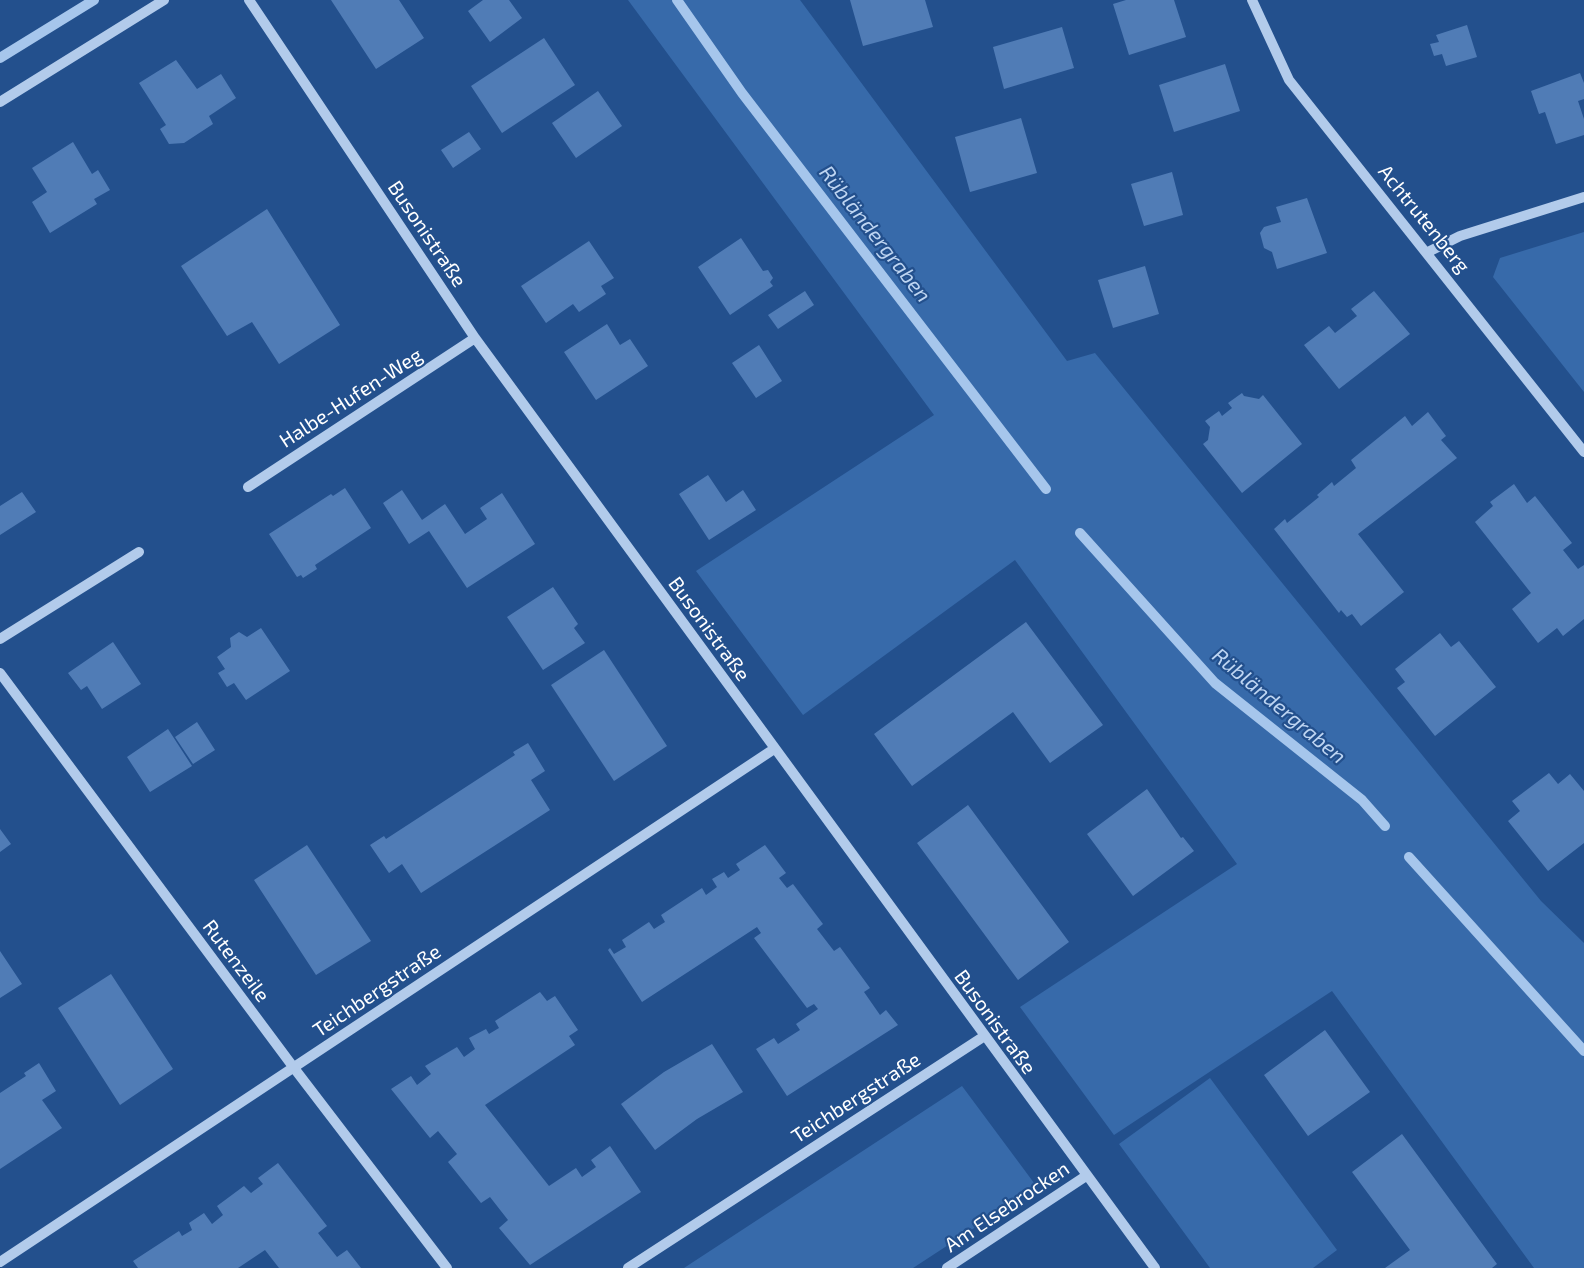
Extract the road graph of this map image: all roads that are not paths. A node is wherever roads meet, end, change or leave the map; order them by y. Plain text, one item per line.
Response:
1 (164, 0) edge
2 (249, 0) edge
3 (1252, 0) edge
4 (0, 102) edge
5 (1584, 197) edge
6 (1428, 252) junction
7 (475, 338) junction
8 (1584, 452) edge
9 (248, 487) dead end
10 (139, 552) dead end
11 (0, 639) edge
12 (0, 673) edge
13 (774, 749) junction
14 (983, 1037) junction
15 (294, 1068) junction
16 (1086, 1176) junction
17 (0, 1262) edge
18 (447, 1268) edge
19 (628, 1268) edge
20 (947, 1268) edge
21 (1155, 1268) edge

1 - 4 street
2 - 7 street, Busonistraße
3 - 6 street, Achtrutenberg
5 - 6 street
6 - 8 street, Achtrutenberg
7 - 9 street, Halbe-Hufen-Weg
7 - 13 street, Busonistraße
10 - 11 street
12 - 15 street, Rutenzeile
13 - 14 street, Busonistraße
13 - 15 street, Teichbergstraße
14 - 16 street, Busonistraße
14 - 19 street, Teichbergstraße
15 - 17 street, Teichbergstraße
15 - 18 street, Rutenzeile
16 - 20 street, Am Elsebrocken
16 - 21 street, Busonistraße

